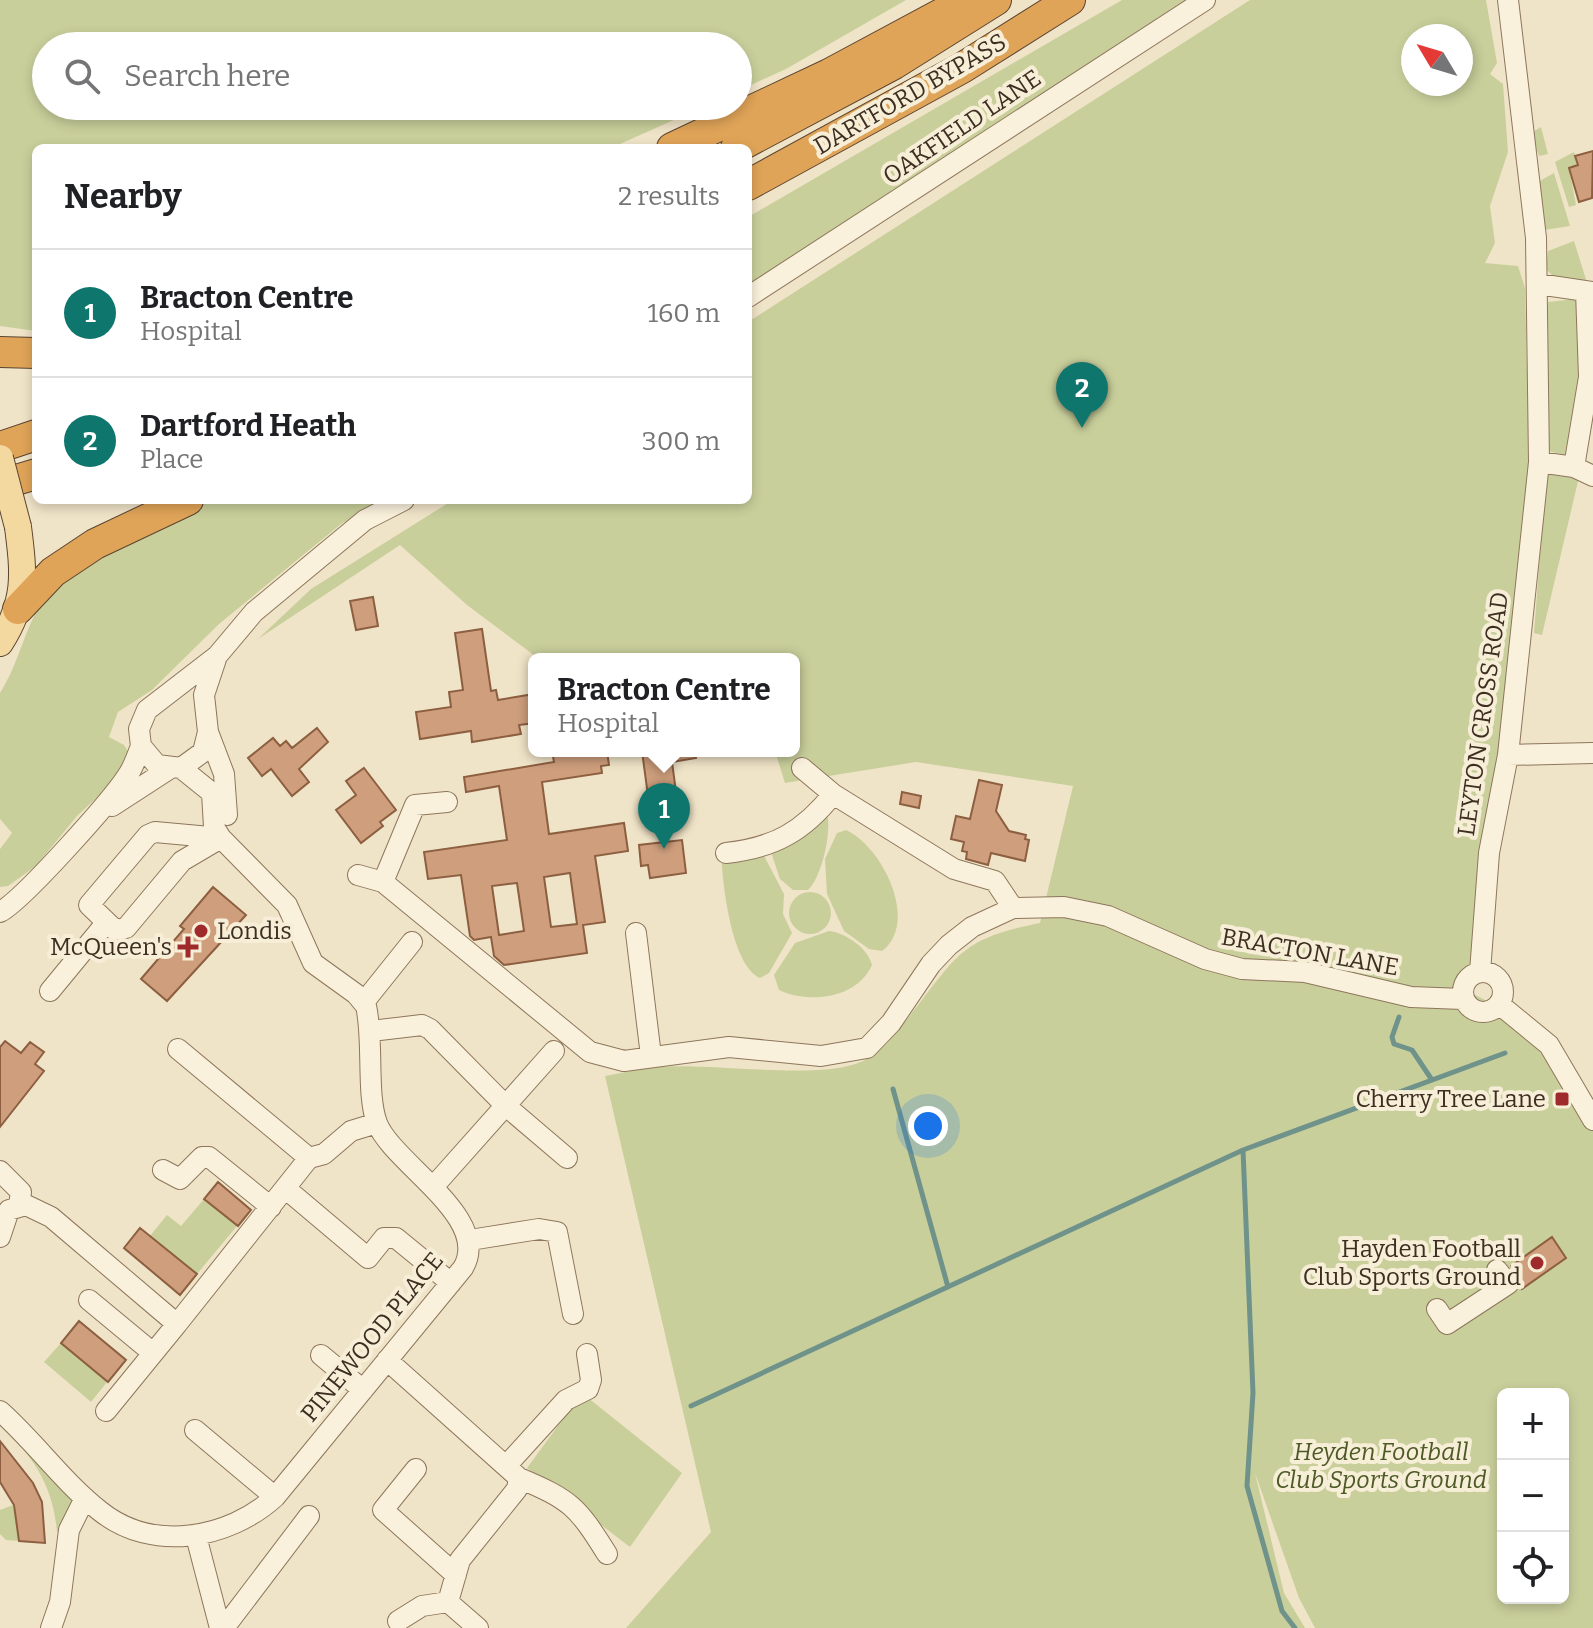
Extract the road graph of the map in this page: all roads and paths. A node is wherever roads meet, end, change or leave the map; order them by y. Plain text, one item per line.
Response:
1 (967, 0) edge
2 (996, 0) edge
3 (1070, 0) edge
4 (1205, 0) edge
5 (1508, 0) edge
6 (962, 68) junction
7 (752, 110) edge
8 (731, 120) edge
9 (680, 144) edge
10 (744, 144) edge
11 (752, 183) edge
12 (752, 201) edge
13 (1538, 284) junction
14 (1590, 292) edge
15 (752, 294) edge
16 (0, 352) edge
17 (32, 353) edge
18 (32, 436) edge
19 (0, 447) edge
20 (0, 458) edge
21 (1539, 462) junction
22 (1584, 471) edge
23 (32, 475) edge
24 (0, 485) edge
25 (180, 504) edge
26 (396, 504) edge
27 (18, 609) junction
28 (0, 643) edge
29 (217, 656) junction
30 (166, 699) junction
31 (207, 726) junction
32 (141, 746) junction
33 (1593, 753) edge
34 (1508, 755) junction
35 (175, 768) junction
36 (802, 768) dead end
37 (833, 794) junction
38 (447, 802) dead end
39 (94, 815) junction
40 (221, 838) junction
41 (726, 853) dead end
42 (358, 875) dead end
43 (383, 882) junction
44 (10, 896) edge
45 (1013, 908) junction
46 (0, 912) edge
47 (106, 923) junction
48 (636, 933) dead end
49 (412, 942) dead end
50 (1480, 972) junction
51 (50, 991) dead end
52 (1463, 999) junction
53 (364, 1002) junction
54 (1499, 1004) junction
55 (371, 1031) junction
56 (178, 1049) dead end
57 (554, 1051) dead end
58 (651, 1056) junction
59 (506, 1106) junction
60 (1591, 1111) edge
61 (377, 1123) junction
62 (309, 1158) junction
63 (567, 1158) dead end
64 (163, 1170) dead end
65 (0, 1171) edge
66 (433, 1187) junction
67 (285, 1188) junction
68 (22, 1205) junction
69 (271, 1207) junction
70 (1, 1230) edge
71 (470, 1240) junction
72 (1497, 1270) dead end
73 (451, 1283) junction
74 (89, 1300) dead end
75 (1437, 1309) dead end
76 (573, 1314) dead end
77 (177, 1324) junction
78 (153, 1353) junction
79 (587, 1354) dead end
80 (321, 1355) dead end
81 (387, 1360) junction
82 (363, 1390) junction
83 (0, 1411) edge
84 (106, 1411) dead end
85 (195, 1430) dead end
86 (416, 1469) dead end
87 (512, 1472) junction
88 (275, 1497) junction
89 (85, 1498) junction
90 (309, 1516) dead end
91 (196, 1536) junction
92 (607, 1554) dead end
93 (456, 1575) junction
94 (448, 1602) junction
95 (398, 1621) dead end
96 (59, 1625) edge
97 (215, 1625) edge
98 (478, 1628) edge

1 - 7 highway
2 - 10 highway, DARTFORD BYPASS
3 - 6 highway, DARTFORD BYPASS
4 - 15 street, OAKFIELD LANE
5 - 13 street, LEYTON CROSS ROAD
6 - 11 highway, DARTFORD BYPASS
6 - 12 highway
8 - 9 highway
13 - 14 street
13 - 21 street, LEYTON CROSS ROAD
14 - 22 street
16 - 17 highway
18 - 19 highway
20 - 27 main road, bridge
21 - 22 street
21 - 34 street, LEYTON CROSS ROAD
23 - 24 highway
25 - 27 highway
26 - 29 street
27 - 28 main road
29 - 30 street
29 - 31 street
30 - 31 street
30 - 32 street
31 - 35 street
31 - 40 street
32 - 35 street
32 - 39 street
33 - 34 street
34 - 50 street, LEYTON CROSS ROAD
35 - 39 street
35 - 40 street
36 - 37 street
37 - 41 street
37 - 45 street
38 - 43 street
39 - 44 street
40 - 47 street
40 - 47 street
40 - 53 street
42 - 43 street
43 - 58 street
44 - 46 street
45 - 52 street, BRACTON LANE
45 - 58 street
47 - 51 street
48 - 58 street
49 - 53 street
50 - 52 street, LEYTON CROSS ROAD
50 - 54 street
52 - 54 street
53 - 55 street
54 - 60 street
55 - 59 street
55 - 61 street
56 - 62 street
57 - 59 street
59 - 63 street
59 - 66 street
61 - 62 street
61 - 66 street, PINEWOOD PLACE
62 - 67 street
64 - 69 street
65 - 68 street
66 - 71 street, PINEWOOD PLACE
67 - 69 street
67 - 73 street
68 - 70 street
68 - 77 street
69 - 77 street
71 - 73 street, PINEWOOD PLACE
71 - 76 street
72 - 75 street
73 - 81 street, PINEWOOD PLACE
74 - 78 street
77 - 78 street
78 - 84 street
79 - 87 street
80 - 82 street
81 - 82 street, PINEWOOD PLACE
81 - 87 street
82 - 88 street, PINEWOOD PLACE
83 - 89 street, PINEWOOD PLACE
85 - 88 street
86 - 93 street
87 - 92 street
87 - 93 street
88 - 91 street, PINEWOOD PLACE
89 - 91 street, PINEWOOD PLACE
89 - 96 street
90 - 97 street
91 - 97 street
93 - 94 street
94 - 95 street
94 - 98 street

